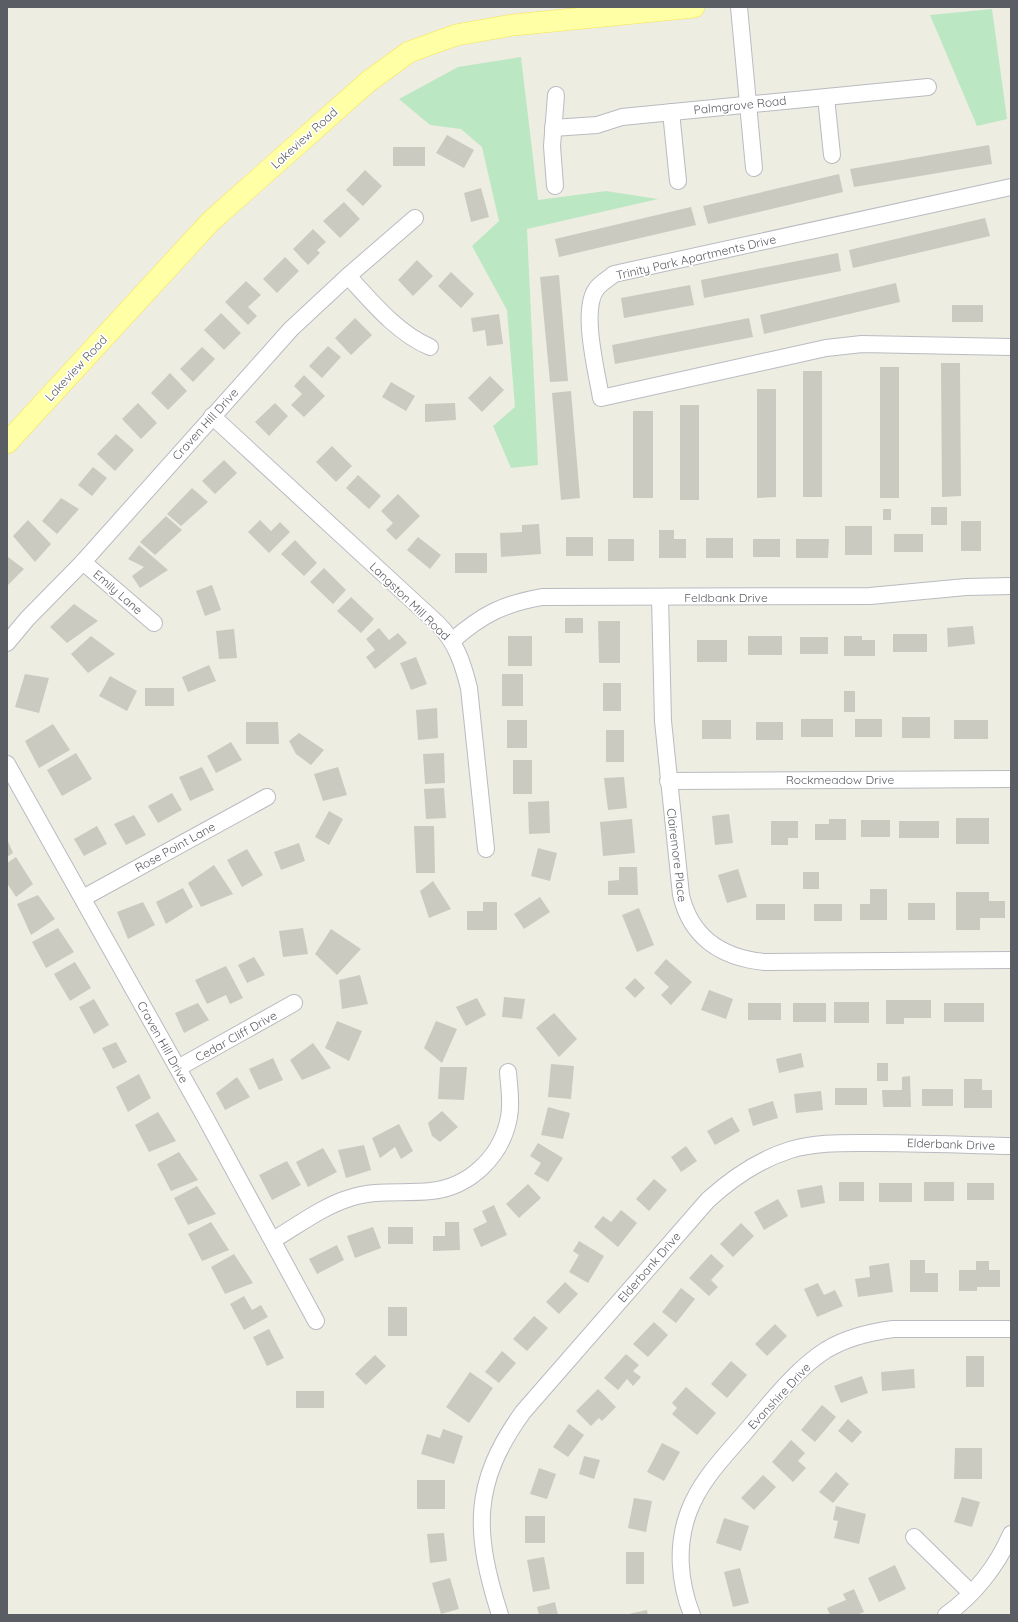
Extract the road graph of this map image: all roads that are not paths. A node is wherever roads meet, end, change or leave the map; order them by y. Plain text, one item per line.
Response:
1 (694, 7) edge
2 (740, 7) edge
3 (928, 86) dead end
4 (556, 95) dead end
5 (826, 97) junction
6 (748, 104) junction
7 (671, 112) junction
8 (553, 128) junction
9 (832, 155) dead end
10 (754, 168) dead end
11 (678, 181) dead end
12 (555, 186) dead end
13 (1011, 187) edge
14 (415, 218) dead end
15 (348, 276) junction
16 (430, 347) dead end
17 (1011, 347) edge
18 (212, 416) junction
19 (7, 443) edge
20 (83, 562) junction
21 (1011, 586) edge
22 (660, 597) junction
23 (154, 623) dead end
24 (453, 640) junction
25 (7, 643) edge
26 (7, 764) edge
27 (1011, 779) edge
28 (668, 781) junction
29 (268, 796) dead end
30 (486, 849) dead end
31 (83, 898) junction
32 (1011, 960) edge
33 (294, 1003) dead end
34 (178, 1068) junction
35 (508, 1072) dead end
36 (1011, 1146) edge
37 (273, 1240) junction
38 (316, 1322) dead end
39 (1011, 1329) edge
40 (1011, 1534) edge
41 (914, 1537) dead end
42 (971, 1594) junction
43 (500, 1615) edge
44 (692, 1615) edge
45 (946, 1615) edge

1 - 19 main road, Lakeview Road
2 - 6 street
3 - 5 street, Palmgrove Road
4 - 8 street
5 - 6 street, Palmgrove Road
5 - 9 street
6 - 7 street, Palmgrove Road
6 - 10 street
7 - 8 street, Palmgrove Road
7 - 11 street
8 - 12 street
13 - 17 street, Trinity Park Apartments Drive
14 - 15 street, Craven Hill Drive
15 - 16 street
15 - 18 street, Craven Hill Drive
18 - 20 street, Craven Hill Drive
18 - 24 street, Langston Mill Road
20 - 23 street, Emily Lane
20 - 25 street, Craven Hill Drive
21 - 22 street, Feldbank Drive
22 - 24 street, Feldbank Drive
22 - 28 street, Clairemore Place
24 - 30 street, Langston Mill Road
26 - 31 street, Craven Hill Drive
27 - 28 street, Rockmeadow Drive
28 - 32 street, Clairemore Place
29 - 31 street, Rose Point Lane
31 - 34 street, Craven Hill Drive
33 - 34 street, Cedar Cliff Drive
34 - 37 street, Craven Hill Drive
35 - 37 street
36 - 43 street, Elderbank Drive
37 - 38 street, Craven Hill Drive
39 - 44 street, Evanshire Drive
40 - 42 street
41 - 42 street
42 - 45 street

